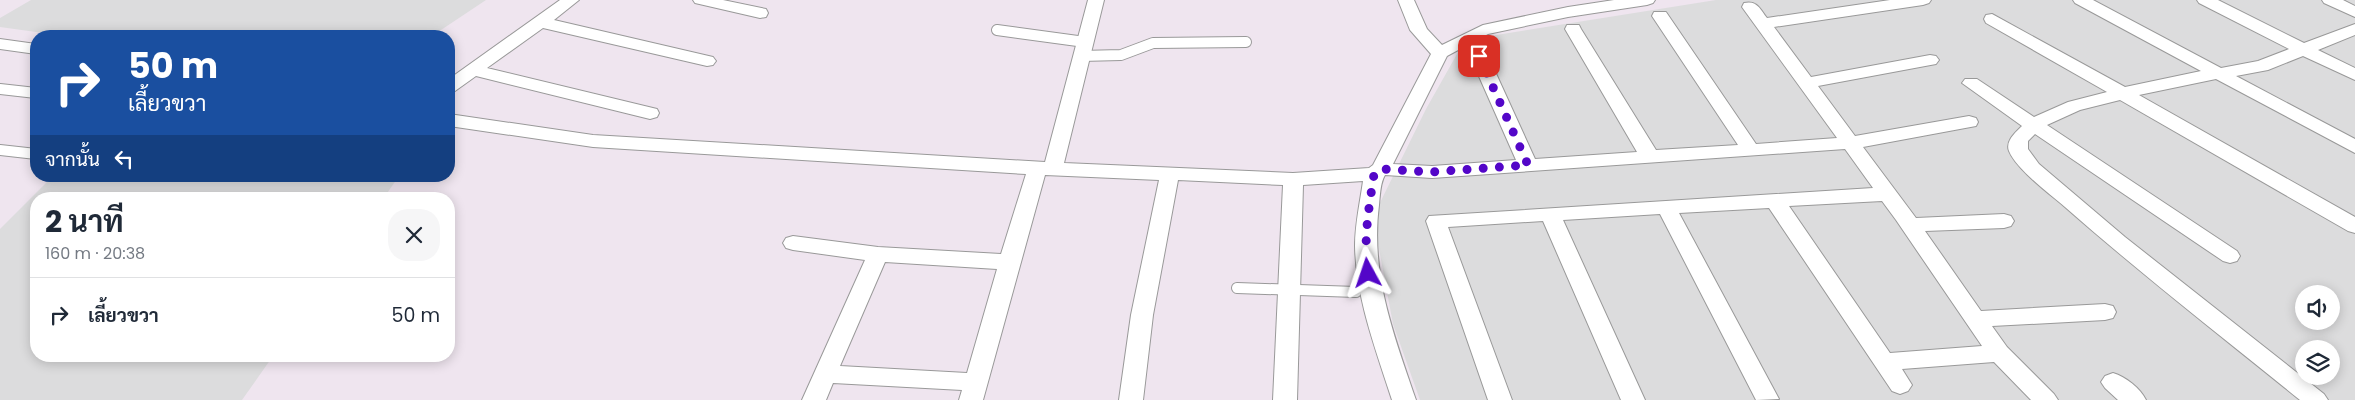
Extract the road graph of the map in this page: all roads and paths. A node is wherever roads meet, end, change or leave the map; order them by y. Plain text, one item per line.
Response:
1 (570, 0) edge
2 (701, 0) edge
3 (1096, 0) edge
4 (1406, 0) edge
5 (1648, 0) edge
6 (1923, 0) edge
7 (2081, 0) edge
8 (2205, 0) edge
9 (2330, 0) edge
10 (1750, 7) dead end
11 (2355, 12) edge
12 (760, 13) dead end
13 (1660, 16) dead end
14 (1992, 19) dead end
15 (540, 22) junction
16 (1763, 24) junction
17 (1573, 29) dead end
18 (2355, 29) edge
19 (997, 30) dead end
20 (1246, 42) dead end
21 (0, 44) edge
22 (30, 47) edge
23 (1083, 49) junction
24 (2304, 49) junction
25 (1440, 53) junction
26 (1479, 56) dead end
27 (1930, 60) dead end
28 (707, 61) dead end
29 (472, 70) junction
30 (2220, 74) junction
31 (2355, 75) edge
32 (455, 83) edge
33 (1806, 83) junction
34 (1971, 83) dead end
35 (0, 88) edge
36 (30, 92) edge
37 (2121, 93) junction
38 (650, 114) dead end
39 (455, 121) edge
40 (1969, 122) dead end
41 (2034, 124) junction
42 (1851, 143) junction
43 (2355, 147) edge
44 (0, 150) edge
45 (1752, 150) junction
46 (30, 153) edge
47 (1650, 157) junction
48 (1528, 165) junction
49 (1045, 169) junction
50 (1378, 172) junction
51 (1170, 173) junction
52 (1293, 179) junction
53 (1888, 194) junction
54 (1775, 201) junction
55 (1666, 207) junction
56 (1550, 214) junction
57 (2004, 221) dead end
58 (1911, 225) junction
59 (2355, 226) edge
60 (793, 243) dead end
61 (878, 254) junction
62 (2230, 256) dead end
63 (1009, 262) junction
64 (1237, 288) dead end
65 (1289, 291) junction
66 (1356, 292) dead end
67 (2105, 312) dead end
68 (1975, 319) junction
69 (1999, 353) junction
70 (1884, 362) junction
71 (825, 374) junction
72 (2113, 382) dead end
73 (1900, 385) dead end
74 (974, 391) edge
75 (1767, 399) edge
76 (814, 400) edge
77 (1131, 400) edge
78 (1285, 400) edge
79 (1404, 400) edge
80 (1500, 400) edge
81 (1633, 400) edge
82 (2046, 400) edge
83 (2134, 400) edge
84 (2316, 400) edge

1 - 15 street
2 - 12 street
3 - 23 street
4 - 25 street
5 - 25 street
6 - 16 street
7 - 30 street
8 - 24 street
9 - 11 street
10 - 16 street
13 - 45 street
14 - 37 street
15 - 28 street
15 - 29 street
16 - 33 street
17 - 47 street
18 - 24 street
19 - 23 lane
20 - 23 lane
21 - 22 street
23 - 49 street
24 - 30 street
24 - 31 street
25 - 50 street
26 - 48 street
27 - 33 street
29 - 32 street
29 - 38 street
30 - 37 street
30 - 43 street
33 - 42 street
34 - 41 street
35 - 36 lane
37 - 41 street
37 - 59 street
39 - 49 street
40 - 42 street
41 - 62 street
41 - 84 street
42 - 45 street
42 - 53 street
44 - 46 lane
45 - 47 street
47 - 48 street
48 - 50 street
49 - 51 street
49 - 63 street
50 - 52 street
50 - 79 street
51 - 52 street
51 - 77 street
52 - 65 street
53 - 54 street
53 - 58 street
54 - 55 street
54 - 70 street
55 - 56 street
55 - 75 street
56 - 80 street
56 - 81 street
57 - 58 street
58 - 68 street
60 - 61 street
61 - 63 street
61 - 71 street
63 - 74 street
64 - 65 lane
65 - 66 lane
65 - 78 street
67 - 68 street
68 - 69 street
69 - 70 street
69 - 82 street
70 - 73 street
71 - 74 street
71 - 76 street
72 - 83 street

